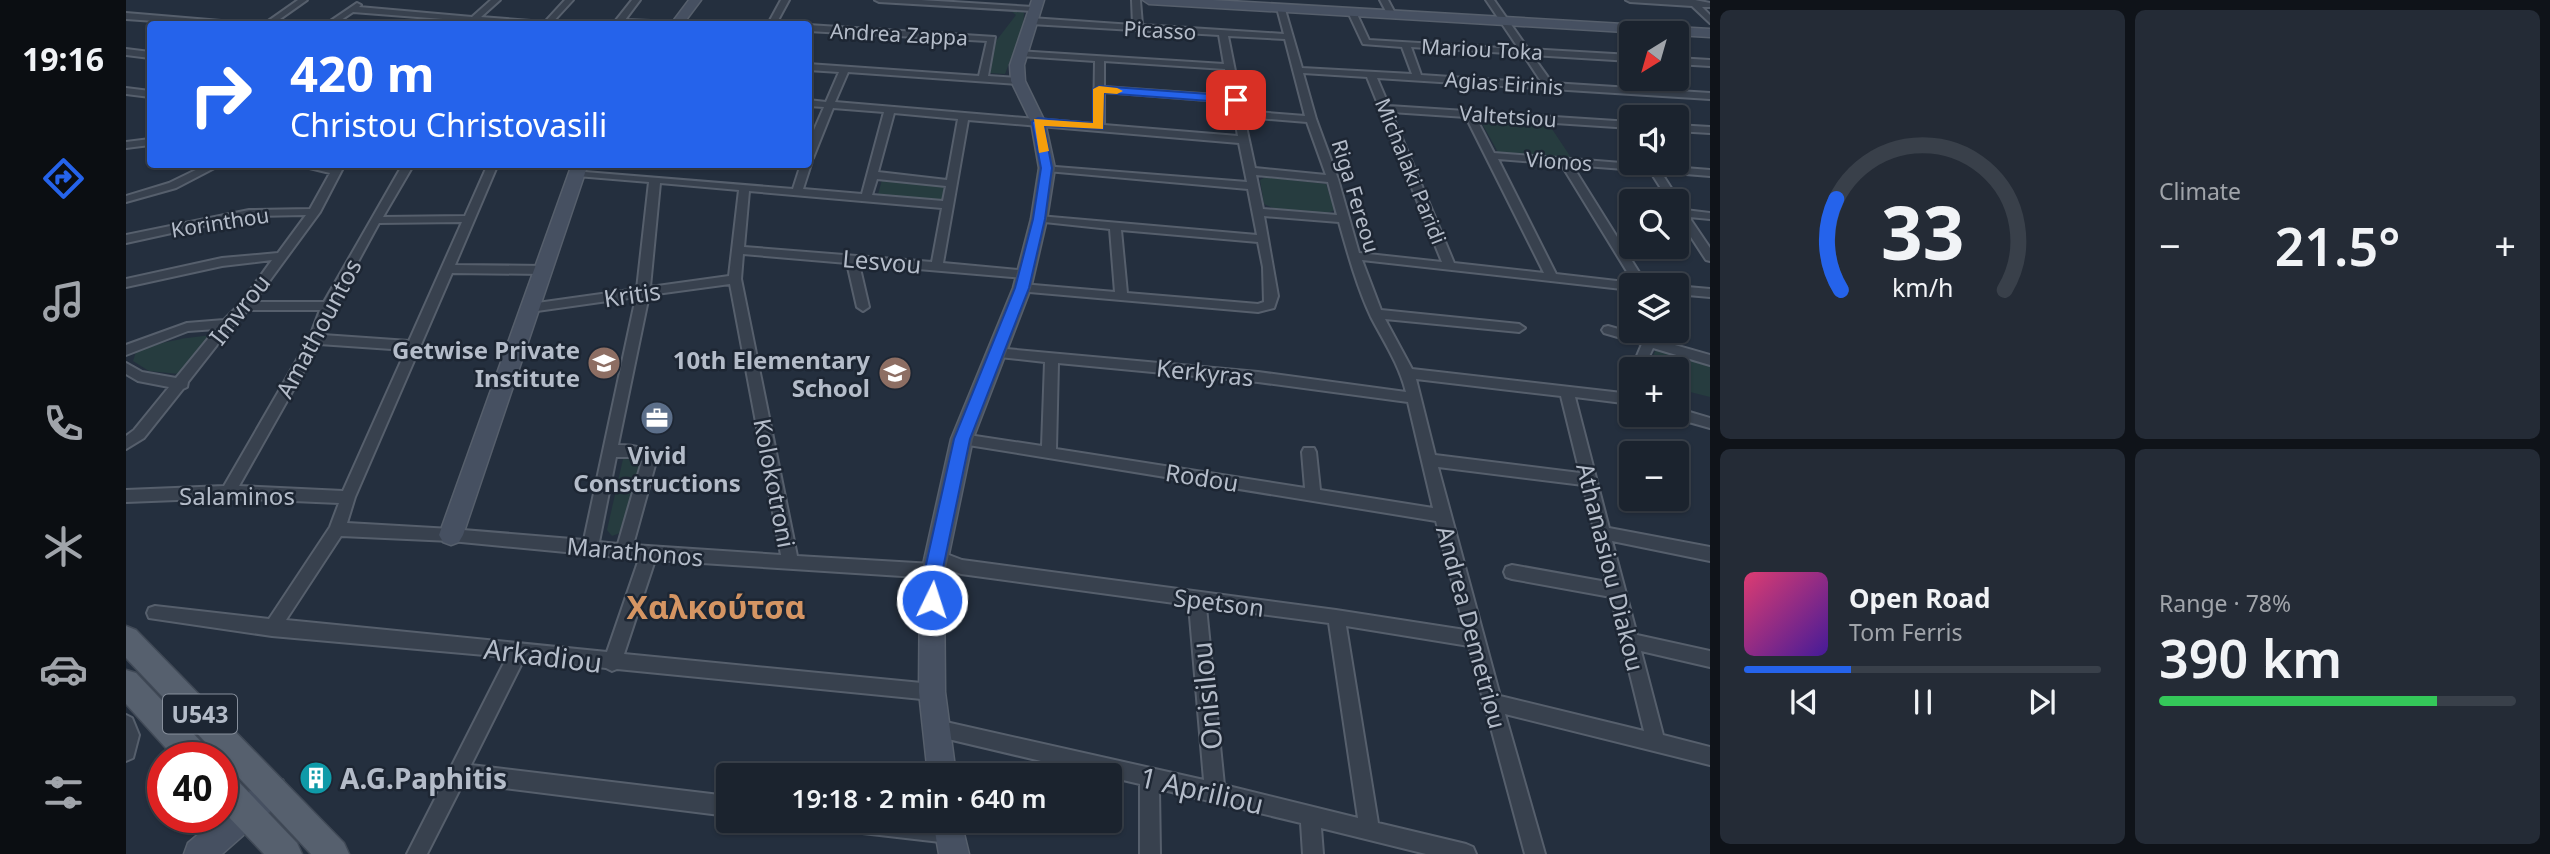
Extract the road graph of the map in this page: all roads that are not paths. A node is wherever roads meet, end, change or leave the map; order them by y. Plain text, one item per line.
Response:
1 (279, 0) edge
2 (363, 0) edge
3 (496, 0) edge
4 (569, 0) edge
5 (636, 0) edge
6 (695, 0) edge
7 (785, 0) edge
8 (879, 0) edge
9 (1136, 0) edge
10 (1149, 0) edge
11 (1170, 0) edge
12 (1384, 0) edge
13 (1490, 0) edge
14 (1630, 0) edge
15 (301, 1) edge
16 (928, 2) edge
17 (1692, 2) edge
18 (985, 4) edge
19 (1279, 4) edge
20 (1710, 5) edge
21 (351, 9) junction
22 (1034, 10) edge
23 (1352, 12) junction
24 (430, 15) junction
25 (1392, 15) junction
26 (126, 16) edge
27 (143, 17) junction
28 (475, 19) junction
29 (1709, 19) edge
30 (188, 21) edge
31 (272, 21) edge
32 (334, 21) edge
33 (423, 21) edge
34 (483, 21) edge
35 (550, 21) edge
36 (620, 21) edge
37 (679, 21) edge
38 (774, 21) edge
39 (1506, 21) junction
40 (126, 27) edge
41 (812, 28) edge
42 (1138, 29) junction
43 (1710, 33) edge
44 (1223, 34) junction
45 (1290, 37) junction
46 (1405, 44) junction
47 (1526, 51) junction
48 (126, 52) edge
49 (1020, 52) junction
50 (147, 55) edge
51 (1619, 57) edge
52 (1100, 59) junction
53 (1689, 62) edge
54 (1710, 64) edge
55 (812, 67) edge
56 (1229, 67) junction
57 (844, 70) junction
58 (1297, 70) junction
59 (1371, 75) junction
60 (983, 77) junction
61 (1418, 78) junction
62 (1018, 80) junction
63 (1549, 86) junction
64 (1099, 89) junction
65 (126, 91) edge
66 (147, 94) edge
67 (1710, 96) edge
68 (1236, 100) junction
69 (812, 103) edge
70 (830, 105) junction
71 (890, 109) junction
72 (1385, 109) junction
73 (1469, 113) junction
74 (1239, 114) junction
75 (964, 115) junction
76 (1311, 119) junction
77 (1038, 122) junction
78 (1619, 124) edge
79 (1099, 127) junction
80 (1689, 129) edge
81 (1710, 130) edge
82 (1244, 140) junction
83 (147, 142) edge
84 (812, 144) edge
85 (126, 145) edge
86 (1493, 156) junction
87 (1564, 161) junction
88 (1619, 165) edge
89 (210, 168) edge
90 (338, 168) edge
91 (407, 168) edge
92 (491, 168) edge
93 (805, 168) edge
94 (1046, 168) junction
95 (578, 169) edge
96 (1250, 171) junction
97 (1689, 171) edge
98 (1710, 173) edge
99 (873, 175) junction
100 (1333, 179) junction
101 (656, 180) junction
102 (950, 183) junction
103 (1253, 186) junction
104 (744, 190) junction
105 (797, 192) junction
106 (866, 198) junction
107 (126, 199) edge
108 (946, 205) junction
109 (1689, 210) edge
110 (314, 212) junction
111 (1258, 212) junction
112 (1710, 216) edge
113 (470, 219) junction
114 (1039, 219) junction
115 (1344, 219) junction
116 (375, 220) junction
117 (1115, 225) junction
118 (1689, 225) edge
119 (126, 239) edge
120 (1261, 239) junction
121 (738, 250) junction
122 (279, 256) junction
123 (1354, 256) junction
124 (1710, 257) edge
125 (852, 258) junction
126 (937, 266) junction
127 (1450, 268) junction
128 (447, 269) junction
129 (543, 270) junction
130 (1634, 273) edge
131 (1552, 277) junction
132 (735, 279) junction
133 (1023, 281) junction
134 (126, 283) edge
135 (1619, 285) edge
136 (1689, 291) edge
137 (643, 293) junction
138 (1710, 293) edge
139 (1121, 296) junction
140 (245, 306) junction
141 (328, 306) junction
142 (863, 307) dead end
143 (530, 308) junction
144 (1376, 314) junction
145 (226, 324) junction
146 (1520, 328) dead end
147 (1608, 330) dead end
148 (1619, 333) edge
149 (315, 339) junction
150 (1652, 343) edge
151 (414, 346) junction
152 (126, 350) edge
153 (995, 353) junction
154 (1052, 357) junction
155 (1710, 360) edge
156 (126, 368) edge
157 (1408, 373) junction
158 (182, 384) junction
159 (1566, 390) junction
160 (1619, 397) edge
161 (1414, 398) junction
162 (1689, 417) edge
163 (1710, 423) edge
164 (962, 439) junction
165 (126, 444) edge
166 (611, 451) junction
167 (1049, 452) junction
168 (1309, 452) dead end
169 (1429, 460) junction
170 (1589, 480) junction
171 (228, 492) junction
172 (1313, 495) junction
173 (126, 496) edge
174 (348, 496) junction
175 (1442, 516) junction
176 (337, 529) junction
177 (1603, 533) junction
178 (451, 535) junction
179 (590, 547) junction
180 (624, 550) junction
181 (649, 553) junction
182 (1710, 554) edge
183 (790, 562) junction
184 (934, 569) junction
185 (1512, 572) dead end
186 (1617, 591) junction
187 (1197, 600) junction
188 (155, 613) dead end
189 (1336, 617) junction
190 (272, 628) junction
191 (126, 639) edge
192 (1476, 639) junction
193 (1630, 641) junction
194 (519, 650) junction
195 (1710, 659) edge
196 (612, 663) junction
197 (126, 683) edge
198 (932, 692) junction
199 (1492, 702) junction
200 (126, 724) edge
201 (937, 729) junction
202 (180, 742) edge
203 (1656, 743) junction
204 (126, 752) edge
205 (1710, 756) edge
206 (941, 763) edge
207 (458, 773) junction
208 (1149, 777) junction
209 (273, 790) junction
210 (1215, 792) junction
211 (238, 804) edge
212 (716, 805) edge
213 (247, 813) junction
214 (1310, 817) junction
215 (1370, 831) junction
216 (929, 833) edge
217 (950, 836) edge
218 (199, 854) edge
219 (286, 854) edge
220 (332, 854) edge
221 (417, 854) edge
222 (1150, 854) edge
223 (1313, 854) edge
224 (1466, 854) edge
225 (1535, 854) edge

1 - 15 street
2 - 21 street
3 - 28 street
4 - 35 street
5 - 36 street
6 - 37 street
7 - 38 street
8 - 16 street, Picasso
9 - 42 street
10 - 11 street
11 - 19 street
12 - 25 street
13 - 39 street
14 - 17 street
15 - 31 street
16 - 18 street, Picasso
17 - 20 street
17 - 29 street
18 - 22 street, Picasso
19 - 23 street
19 - 45 street, Riga Fereou
21 - 24 street
21 - 32 street
22 - 42 street, Picasso
22 - 49 street
23 - 25 street
23 - 46 street, Mariou Toka
24 - 28 street
24 - 33 street
25 - 39 street
26 - 27 street
27 - 30 street
27 - 40 street
28 - 34 street
39 - 43 street
39 - 47 street
41 - 60 street, Andrea Zappa
42 - 44 street, Picasso
44 - 45 street, Picasso
44 - 56 street
45 - 58 street, Riga Fereou
46 - 47 street, Mariou Toka
46 - 61 street
47 - 51 street, Mariou Toka
47 - 63 street
48 - 50 street
49 - 52 street
49 - 62 street
52 - 56 street
52 - 64 street
53 - 54 street
55 - 57 street
56 - 68 street
57 - 60 street
57 - 70 street
58 - 59 street, Agias Eirinis
58 - 76 street, Riga Fereou
59 - 61 street, Agias Eirinis
59 - 72 street, Michalaki Paridi
60 - 62 street
61 - 63 street, Agias Eirinis
62 - 77 street
63 - 67 street, Agias Eirinis
64 - 68 street
64 - 79 street
65 - 66 street
68 - 74 street
69 - 70 street
70 - 71 street
70 - 84 street
71 - 75 street
71 - 99 street
72 - 73 street, Valtetsiou
72 - 127 street, Michalaki Paridi
73 - 78 street, Valtetsiou
73 - 86 street
74 - 76 street
74 - 82 street
75 - 77 street
75 - 102 street
76 - 100 street, Riga Fereou
77 - 79 street
77 - 94 street
79 - 82 street
80 - 81 street
82 - 96 street
83 - 85 street
86 - 87 street, Vionos
86 - 131 street
87 - 88 street, Vionos
87 - 130 street
89 - 107 street
90 - 110 street, Imvrou
91 - 116 street, Amathountos
92 - 113 street
93 - 105 street
94 - 103 street
94 - 114 street
95 - 101 street
95 - 129 street
96 - 100 street
96 - 103 street
97 - 98 street, Vionos
99 - 102 street
99 - 106 street
100 - 115 street, Riga Fereou
101 - 104 street
101 - 137 street
102 - 108 street
103 - 111 street
104 - 105 street
104 - 121 street, Kolokotroni
105 - 106 street
106 - 108 street
108 - 126 street
109 - 112 street
110 - 119 street, Korinthou
110 - 122 street, Imvrou
111 - 115 street
111 - 120 street
113 - 116 street
113 - 128 street
114 - 117 street
114 - 133 street
115 - 123 street, Riga Fereou
116 - 141 street, Amathountos
117 - 120 street
117 - 139 street
118 - 124 street
120 - 139 street, Lesvou
121 - 125 street, Lesvou
121 - 132 street, Kolokotroni
122 - 134 street
122 - 140 street, Imvrou
123 - 127 street
123 - 144 street, Riga Fereou
125 - 126 street, Lesvou
125 - 142 street
126 - 133 street, Lesvou
127 - 131 street
128 - 129 street
128 - 151 street
129 - 143 street
131 - 135 street
132 - 137 street, Kritis
132 - 183 street, Kolokotroni
133 - 139 street, Lesvou
133 - 153 street
136 - 138 street
137 - 143 street, Kritis
137 - 166 street
140 - 141 street
140 - 145 street, Imvrou
141 - 149 street, Amathountos
143 - 178 street
144 - 146 street
144 - 157 street, Riga Fereou
145 - 152 street
145 - 158 street, Imvrou
147 - 148 street
149 - 151 street
149 - 171 street, Amathountos
150 - 155 street
151 - 174 street
153 - 154 street, Kerkyras
153 - 164 street
154 - 161 street, Kerkyras
154 - 167 street
156 - 158 street
157 - 159 street
157 - 161 street, Riga Fereou
158 - 165 street, Imvrou
159 - 160 street
159 - 170 street, Athanasiou Diakou
161 - 169 street, Andrea Demetriou
162 - 163 street
164 - 167 street, Rodou
164 - 184 street
166 - 179 street
166 - 180 street
167 - 172 street, Rodou
168 - 172 street
169 - 170 street
169 - 175 street, Andrea Demetriou
170 - 177 street, Athanasiou Diakou
171 - 173 street, Salaminos
171 - 174 street, Salaminos
172 - 175 street, Rodou
174 - 176 street
175 - 192 street, Andrea Demetriou
176 - 178 street, Marathonos
176 - 190 street
177 - 182 street
177 - 186 street, Athanasiou Diakou
178 - 179 street, Marathonos
179 - 180 street, Marathonos
180 - 181 street, Marathonos
181 - 183 street, Marathonos
181 - 196 street
183 - 184 street, Marathonos
184 - 187 street, Spetson
184 - 198 street
185 - 186 street
186 - 193 street, Athanasiou Diakou
187 - 189 street, Spetson
187 - 210 street, Onisilou
188 - 190 street, Arkadiou
189 - 192 street, Spetson
189 - 215 street
190 - 194 street, Arkadiou
191 - 209 main road, U543
192 - 199 street, Andrea Demetriou
193 - 195 street
193 - 203 street, Athanasiou Diakou
194 - 196 street, Arkadiou
194 - 207 street
196 - 198 street, Arkadiou
197 - 202 main road, U543
198 - 201 street
199 - 203 street
199 - 225 street, Andrea Demetriou
200 - 204 street
201 - 206 street
201 - 208 street, 1 Apriliou
203 - 205 street
207 - 212 street
207 - 221 street
208 - 210 street, 1 Apriliou
208 - 222 street
209 - 213 street
209 - 220 main road, U543
210 - 214 street, 1 Apriliou
211 - 213 main road
213 - 218 street
213 - 219 main road
214 - 215 street, 1 Apriliou
214 - 223 street
215 - 224 street, 1 Apriliou
216 - 217 street

